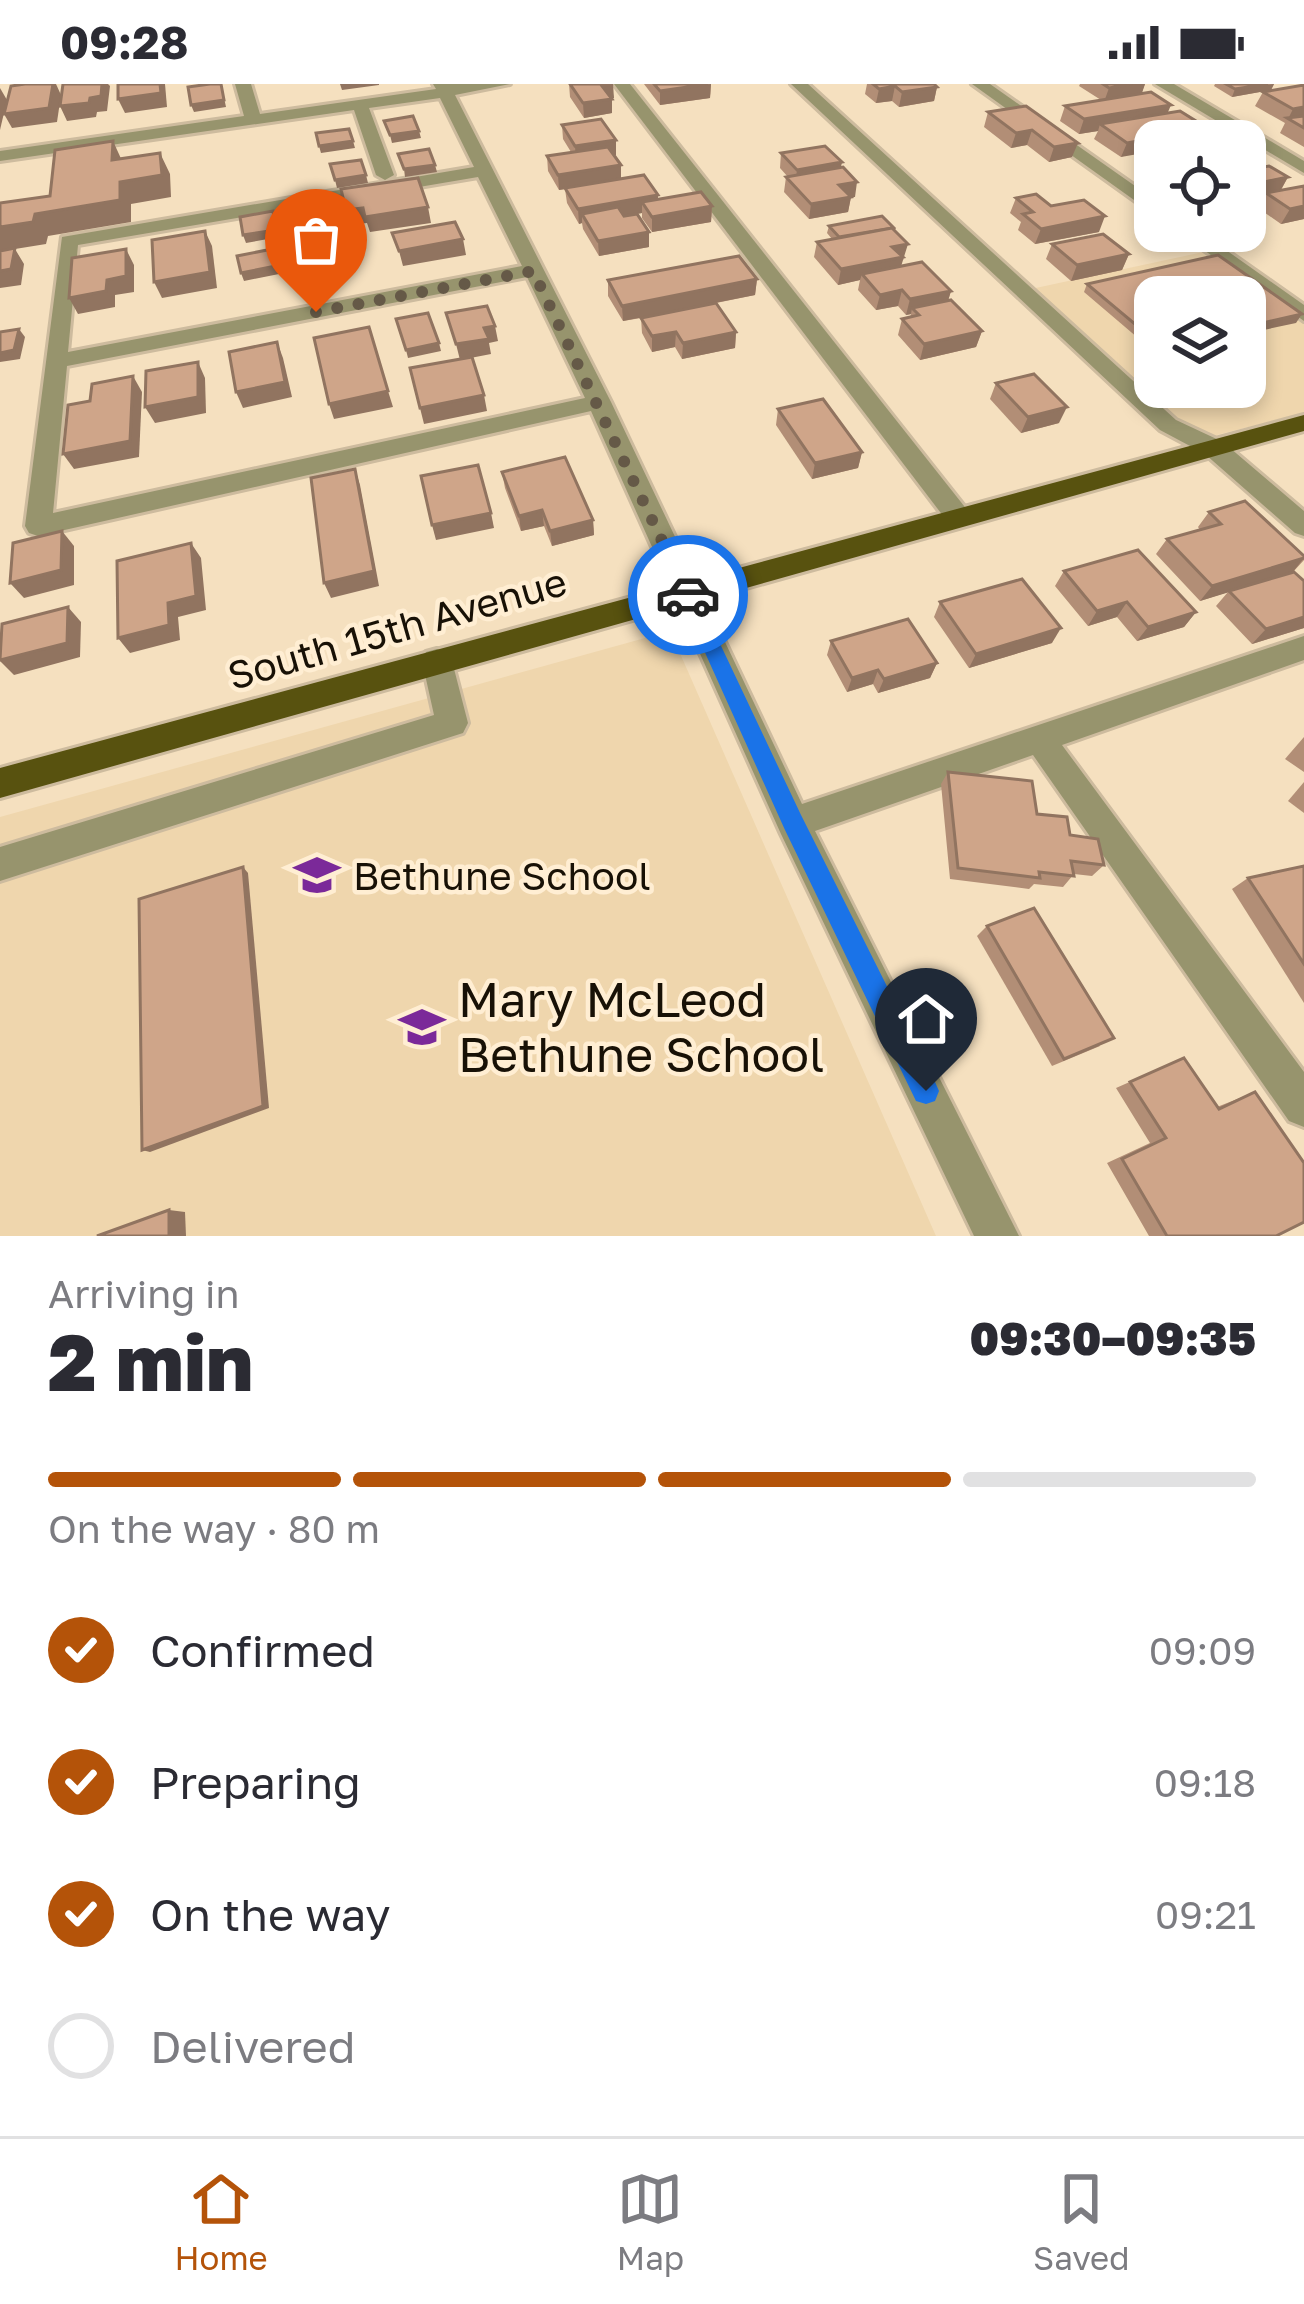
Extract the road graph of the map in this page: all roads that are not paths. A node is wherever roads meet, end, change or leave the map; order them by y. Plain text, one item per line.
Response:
1 (243, 84) edge
2 (502, 84) edge
3 (622, 84) edge
4 (799, 84) edge
5 (980, 84) edge
6 (1163, 84) edge
7 (443, 88) edge
8 (360, 104) junction
9 (253, 119) junction
10 (0, 156) edge
11 (1304, 168) edge
12 (484, 171) junction
13 (385, 175) dead end
14 (1134, 193) edge
15 (1216, 252) edge
16 (533, 271) junction
17 (1304, 315) edge
18 (56, 361) junction
19 (599, 402) junction
20 (1304, 423) edge
21 (1214, 448) junction
22 (959, 518) junction
23 (1304, 526) edge
24 (686, 591) junction
25 (1304, 648) edge
26 (437, 661) junction
27 (1039, 738) junction
28 (0, 783) edge
29 (793, 823) junction
30 (0, 864) edge
31 (1304, 1106) edge
32 (997, 1236) edge

1 - 9 street
2 - 7 street
3 - 22 street
4 - 21 street
5 - 14 street
6 - 11 street
7 - 8 street
7 - 12 street
8 - 9 street
8 - 13 street
9 - 10 street
12 - 16 street
12 - 18 street
15 - 17 street
16 - 18 street
16 - 19 street
18 - 19 street
19 - 24 street
20 - 21 main road, South 15th Avenue
21 - 22 main road, South 15th Avenue
21 - 23 street
22 - 24 main road, South 15th Avenue
24 - 26 main road, South 15th Avenue
24 - 29 street
25 - 27 street
26 - 28 main road, South 15th Avenue
26 - 30 street
27 - 29 street
27 - 31 street
29 - 32 street

